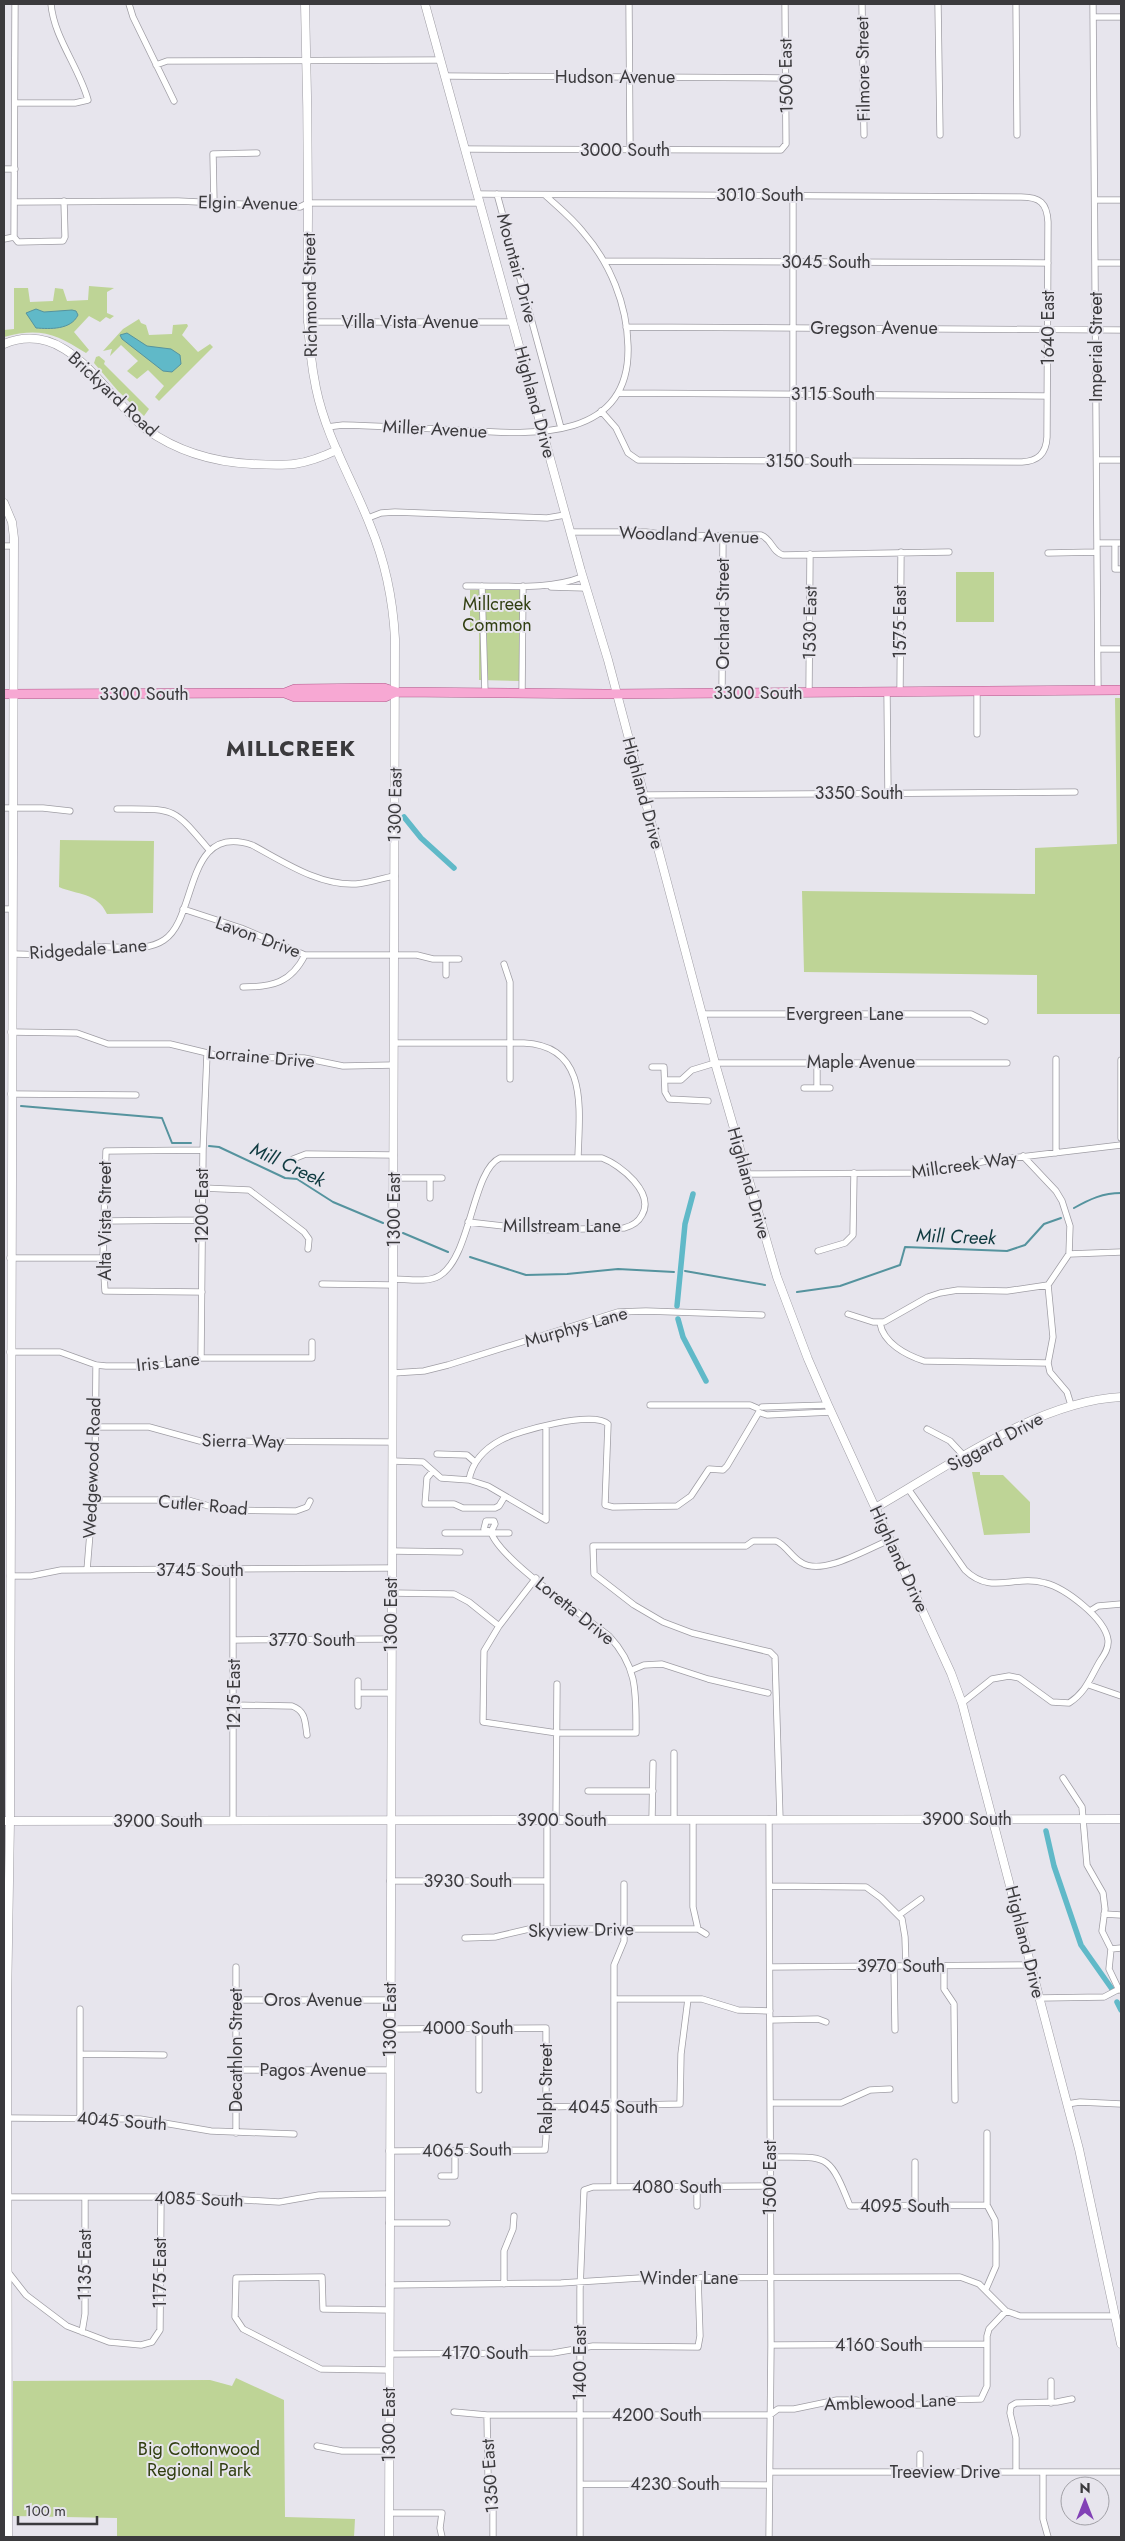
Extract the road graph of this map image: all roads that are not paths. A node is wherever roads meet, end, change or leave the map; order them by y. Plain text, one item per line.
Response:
1 (15, 4) edge
2 (51, 4) edge
3 (129, 4) edge
4 (305, 4) edge
5 (425, 4) edge
6 (629, 4) edge
7 (785, 4) edge
8 (862, 4) edge
9 (938, 4) edge
10 (1016, 4) edge
11 (1092, 4) edge
12 (1093, 17) junction
13 (1121, 17) edge
14 (440, 60) junction
15 (306, 62) junction
16 (156, 64) junction
17 (445, 76) junction
18 (629, 77) junction
19 (786, 78) junction
20 (174, 101) dead end
21 (15, 103) junction
22 (864, 135) dead end
23 (940, 135) dead end
24 (1017, 135) dead end
25 (785, 148) joint
26 (465, 149) junction
27 (630, 149) junction
28 (257, 154) dead end
29 (4, 169) edge
30 (15, 169) junction
31 (497, 194) junction
32 (545, 194) junction
33 (793, 195) junction
34 (478, 198) junction
35 (1095, 200) junction
36 (1121, 200) edge
37 (1042, 201) joint
38 (15, 202) junction
39 (64, 202) junction
40 (214, 203) junction
41 (308, 204) junction
42 (14, 237) junction
43 (4, 239) edge
44 (604, 260) junction
45 (793, 262) junction
46 (1096, 262) junction
47 (1121, 262) edge
48 (1048, 263) junction
49 (307, 322) junction
50 (513, 322) junction
51 (626, 327) junction
52 (793, 328) junction
53 (1048, 329) junction
54 (1096, 330) junction
55 (1121, 330) edge
56 (4, 344) edge
57 (618, 393) junction
58 (793, 394) junction
59 (1048, 396) junction
60 (601, 411) junction
61 (327, 428) junction
62 (561, 428) junction
63 (543, 433) junction
64 (336, 450) junction
65 (1042, 455) joint
66 (793, 460) junction
67 (1097, 460) junction
68 (1121, 460) edge
69 (4, 503) edge
70 (565, 515) junction
71 (368, 518) junction
72 (570, 532) junction
73 (723, 536) junction
74 (1097, 543) junction
75 (1118, 543) edge
76 (4, 546) edge
77 (14, 546) junction
78 (901, 552) junction
79 (949, 552) dead end
80 (1097, 552) junction
81 (1048, 553) dead end
82 (810, 554) junction
83 (1121, 569) edge
84 (582, 577) junction
85 (466, 586) dead end
86 (482, 586) junction
87 (523, 586) junction
88 (544, 586) junction
89 (586, 588) junction
90 (1098, 649) junction
91 (1121, 649) edge
92 (1098, 690) junction
93 (1121, 690) edge
94 (977, 691) junction
95 (396, 692) junction
96 (809, 692) junction
97 (887, 692) junction
98 (900, 692) junction
99 (485, 693) junction
100 (522, 693) junction
101 (722, 693) junction
102 (4, 694) edge
103 (14, 694) junction
104 (616, 694) junction
105 (977, 734) dead end
106 (1075, 792) dead end
107 (888, 793) junction
108 (644, 795) junction
109 (4, 808) edge
110 (13, 808) junction
111 (117, 809) dead end
112 (70, 811) dead end
113 (210, 851) junction
114 (394, 876) junction
115 (12, 909) junction
116 (183, 909) junction
117 (4, 910) edge
118 (13, 954) junction
119 (305, 955) junction
120 (395, 955) junction
121 (446, 959) junction
122 (459, 959) dead end
123 (504, 964) dead end
124 (446, 975) dead end
125 (243, 986) dead end
126 (703, 1014) junction
127 (985, 1021) dead end
128 (11, 1032) junction
129 (394, 1043) junction
130 (510, 1043) junction
131 (207, 1054) junction
132 (1056, 1059) dead end
133 (1121, 1060) edge
134 (817, 1062) junction
135 (715, 1063) junction
136 (1007, 1063) dead end
137 (394, 1065) junction
138 (652, 1067) dead end
139 (510, 1079) dead end
140 (665, 1080) junction
141 (804, 1088) dead end
142 (817, 1088) junction
143 (830, 1088) dead end
144 (136, 1095) dead end
145 (8, 1096) edge
146 (708, 1101) dead end
147 (1121, 1138) edge
148 (1121, 1145) edge
149 (202, 1150) junction
150 (1056, 1153) junction
151 (394, 1155) junction
152 (1022, 1156) junction
153 (578, 1158) junction
154 (293, 1159) dead end
155 (746, 1174) junction
156 (854, 1174) junction
157 (394, 1178) junction
158 (430, 1178) junction
159 (442, 1178) dead end
160 (202, 1188) junction
161 (430, 1198) dead end
162 (203, 1220) junction
163 (103, 1221) junction
164 (468, 1222) junction
165 (308, 1249) dead end
166 (818, 1252) dead end
167 (1121, 1252) edge
168 (1069, 1254) junction
169 (10, 1258) junction
170 (103, 1258) junction
171 (393, 1282) junction
172 (322, 1284) dead end
173 (1048, 1285) junction
174 (7, 1290) edge
175 (202, 1292) junction
176 (848, 1314) dead end
177 (762, 1315) dead end
178 (880, 1322) junction
179 (312, 1342) dead end
180 (10, 1352) junction
181 (201, 1358) junction
182 (1048, 1363) junction
183 (96, 1365) junction
184 (393, 1374) junction
185 (1121, 1397) edge
186 (650, 1405) dead end
187 (1071, 1405) junction
188 (829, 1408) junction
189 (760, 1410) junction
190 (7, 1419) edge
191 (95, 1427) junction
192 (546, 1427) junction
193 (927, 1429) dead end
194 (392, 1442) junction
195 (437, 1454) dead end
196 (964, 1456) junction
197 (392, 1461) junction
198 (475, 1462) junction
199 (432, 1472) junction
200 (469, 1480) junction
201 (909, 1490) junction
202 (505, 1496) junction
203 (92, 1500) junction
204 (310, 1501) dead end
205 (876, 1508) junction
206 (491, 1532) junction
207 (509, 1533) dead end
208 (445, 1534) dead end
209 (890, 1540) junction
210 (392, 1551) junction
211 (460, 1552) dead end
212 (392, 1568) junction
213 (87, 1570) junction
214 (234, 1570) junction
215 (8, 1571) edge
216 (536, 1578) junction
217 (392, 1593) junction
218 (1121, 1604) edge
219 (1090, 1612) junction
220 (499, 1626) junction
221 (391, 1639) junction
222 (234, 1640) junction
223 (632, 1670) junction
224 (358, 1681) dead end
225 (557, 1684) dead end
226 (1088, 1685) junction
227 (358, 1693) junction
228 (391, 1693) junction
229 (768, 1694) dead end
230 (1121, 1696) edge
231 (962, 1702) junction
232 (233, 1705) junction
233 (358, 1706) dead end
234 (556, 1733) junction
235 (307, 1735) dead end
236 (674, 1753) dead end
237 (653, 1763) dead end
238 (1063, 1778) dead end
239 (588, 1791) dead end
240 (653, 1791) junction
241 (1083, 1818) junction
242 (770, 1819) junction
243 (780, 1819) junction
244 (993, 1819) junction
245 (1121, 1819) edge
246 (391, 1820) junction
247 (547, 1820) junction
248 (556, 1820) junction
249 (652, 1820) junction
250 (674, 1820) junction
251 (692, 1820) junction
252 (7, 1821) edge
253 (233, 1821) junction
254 (390, 1881) junction
255 (546, 1881) junction
256 (624, 1884) dead end
257 (770, 1886) junction
258 (921, 1899) dead end
259 (1104, 1914) junction
260 (899, 1915) junction
261 (1121, 1915) edge
262 (6, 1928) edge
263 (547, 1929) junction
264 (625, 1929) junction
265 (698, 1929) junction
266 (706, 1934) dead end
267 (465, 1938) dead end
268 (1121, 1948) edge
269 (1111, 1949) junction
270 (1031, 1965) junction
271 (894, 1966) junction
272 (906, 1966) junction
273 (944, 1966) junction
274 (236, 1967) dead end
275 (770, 1967) junction
276 (1120, 1989) edge
277 (1040, 1998) junction
278 (615, 1999) junction
279 (688, 1999) junction
280 (236, 2000) junction
281 (390, 2000) junction
282 (5, 2004) edge
283 (80, 2009) dead end
284 (770, 2011) junction
285 (770, 2020) junction
286 (826, 2022) dead end
287 (479, 2028) junction
288 (546, 2028) joint
289 (390, 2029) junction
290 (895, 2030) dead end
291 (80, 2054) junction
292 (164, 2055) dead end
293 (236, 2070) junction
294 (390, 2070) junction
295 (6, 2071) edge
296 (890, 2089) dead end
297 (479, 2090) dead end
298 (955, 2100) dead end
299 (770, 2103) junction
300 (1067, 2104) junction
301 (1121, 2104) edge
302 (546, 2107) junction
303 (615, 2107) junction
304 (8, 2118) junction
305 (80, 2118) junction
306 (236, 2133) junction
307 (987, 2133) dead end
308 (294, 2134) dead end
309 (455, 2150) junction
310 (546, 2150) joint
311 (390, 2151) junction
312 (770, 2158) junction
313 (915, 2162) dead end
314 (441, 2176) dead end
315 (770, 2186) junction
316 (614, 2187) junction
317 (697, 2187) junction
318 (585, 2188) joint
319 (389, 2194) junction
320 (8, 2197) junction
321 (85, 2197) junction
322 (161, 2197) junction
323 (697, 2206) dead end
324 (915, 2206) junction
325 (987, 2206) junction
326 (514, 2216) dead end
327 (389, 2223) junction
328 (447, 2224) dead end
329 (6, 2271) edge
330 (698, 2278) junction
331 (770, 2278) junction
332 (580, 2282) junction
333 (504, 2284) junction
334 (389, 2285) junction
335 (986, 2289) junction
336 (389, 2310) junction
337 (1006, 2311) junction
338 (1116, 2316) junction
339 (82, 2332) junction
340 (986, 2344) junction
341 (1121, 2344) edge
342 (771, 2345) junction
343 (581, 2349) junction
344 (389, 2354) junction
345 (389, 2370) junction
346 (1051, 2381) dead end
347 (1072, 2399) dead end
348 (1051, 2402) junction
349 (454, 2412) dead end
350 (580, 2414) junction
351 (487, 2415) junction
352 (770, 2415) junction
353 (317, 2446) dead end
354 (389, 2451) junction
355 (920, 2454) dead end
356 (770, 2472) junction
357 (920, 2472) junction
358 (1016, 2472) junction
359 (1044, 2472) junction
360 (1121, 2472) edge
361 (581, 2484) junction
362 (769, 2484) junction
363 (389, 2513) junction
364 (8, 2537) edge
365 (389, 2537) edge
366 (442, 2537) edge
367 (494, 2537) edge
368 (580, 2537) edge
369 (769, 2537) edge
370 (1048, 2537) edge

1 - 21 street
2 - 21 street
3 - 16 street
4 - 15 main road, Richmond Street
5 - 14 main road, Highland Drive
6 - 18 street
7 - 19 street, 1500 East
8 - 22 street, Filmore Street
9 - 23 street
10 - 24 street
11 - 12 street, Imperial Street
12 - 13 street
12 - 35 street, Imperial Street
14 - 15 street
14 - 17 main road, Highland Drive
15 - 16 street
15 - 41 main road, Richmond Street
16 - 20 street
17 - 18 street, Hudson Avenue
17 - 26 main road, Highland Drive
18 - 19 street, Hudson Avenue
18 - 27 street
19 - 25 street, 1500 East
21 - 30 street
25 - 27 street, 3000 South
26 - 27 street, 3000 South
26 - 34 main road, Highland Drive
28 - 40 street
29 - 30 street
30 - 38 street
31 - 32 street, 3010 South
31 - 34 street, 3010 South
31 - 62 street, Mountair Drive
32 - 33 street, 3010 South
32 - 44 street
33 - 37 street, 3010 South
33 - 45 street
34 - 41 street, Elgin Avenue
34 - 50 main road, Highland Drive
35 - 36 street
35 - 46 street, Imperial Street
37 - 48 street, 1640 East
38 - 39 street, Elgin Avenue
38 - 42 street
39 - 40 street, Elgin Avenue
39 - 42 street
40 - 41 street, Elgin Avenue
41 - 49 main road, Richmond Street
42 - 43 street
44 - 45 street, 3045 South
44 - 51 street
45 - 48 street, 3045 South
45 - 52 street
46 - 47 street
46 - 54 street, Imperial Street
48 - 53 street, 1640 East
49 - 50 street, Villa Vista Avenue
49 - 61 main road, Richmond Street
50 - 63 main road, Highland Drive
51 - 52 street, Gregson Avenue
51 - 57 street
52 - 53 street, Gregson Avenue
52 - 58 street
53 - 54 street, Gregson Avenue
53 - 59 street, 1640 East
54 - 55 street, Gregson Avenue
54 - 67 street, Imperial Street
56 - 64 main road, Brickyard Road
57 - 58 street, 3115 South
57 - 60 street, Miller Avenue
58 - 59 street, 3115 South
58 - 66 street
59 - 65 street, 1640 East
60 - 62 street, Miller Avenue
60 - 66 street, 3150 South
61 - 63 street, Miller Avenue
61 - 64 main road, Richmond Street
62 - 63 street, Miller Avenue
63 - 70 main road, Highland Drive
64 - 71 main road, Richmond Street
65 - 66 street, 3150 South
67 - 68 street
67 - 74 street, Imperial Street
69 - 77 main road
70 - 71 street
70 - 72 main road, Highland Drive
71 - 95 main road, Richmond Street
72 - 73 street, Woodland Avenue
72 - 84 main road, Highland Drive
73 - 82 street, Woodland Avenue
73 - 101 street, Orchard Street
74 - 75 street
74 - 80 street, Imperial Street
75 - 83 street
76 - 77 street
77 - 103 main road
78 - 79 street, Woodland Avenue
78 - 82 street, Woodland Avenue
78 - 98 street, 1575 East
80 - 81 street
80 - 90 street, Imperial Street
82 - 96 street, 1530 East
84 - 88 street
84 - 89 main road, Highland Drive
85 - 86 street
86 - 87 street
86 - 99 street
87 - 88 street
87 - 100 street
88 - 89 street
89 - 104 main road, Highland Drive
90 - 91 street
90 - 92 street, Imperial Street
92 - 93 main road, 3300 South
92 - 94 main road, 3300 South
94 - 98 main road, 3300 South
94 - 105 street
95 - 99 main road, 3300 South
95 - 103 main road, 3300 South
95 - 114 main road, 1300 East
96 - 97 main road, 3300 South
96 - 101 main road, 3300 South
97 - 98 main road, 3300 South
97 - 107 street
99 - 100 main road, 3300 South
100 - 104 main road, 3300 South
101 - 104 main road, 3300 South
102 - 103 main road, 3300 South
103 - 110 main road
104 - 108 main road, Highland Drive
106 - 107 street, 3350 South
107 - 108 street, 3350 South
108 - 126 main road, Highland Drive
109 - 110 street
110 - 112 street
110 - 115 main road
111 - 113 street
113 - 114 street
113 - 116 street, Ridgedale Lane
114 - 120 main road, 1300 East
115 - 117 street
115 - 118 main road
116 - 118 street, Ridgedale Lane
116 - 119 street, Lavon Drive
118 - 128 main road
119 - 120 street, Lavon Drive
119 - 125 street
120 - 121 street, Lavon Drive
120 - 129 main road, 1300 East
121 - 122 street, Lavon Drive
121 - 124 street
123 - 130 street
126 - 127 street, Evergreen Lane
126 - 135 main road, Highland Drive
128 - 131 street, Lorraine Drive
128 - 145 main road
129 - 130 street
129 - 137 main road, 1300 East
130 - 139 street
130 - 153 street
131 - 137 street, Lorraine Drive
131 - 149 street, 1200 East
132 - 150 street
133 - 147 street
134 - 135 street, Maple Avenue
134 - 136 street, Maple Avenue
134 - 142 street
135 - 140 street, Maple Avenue
135 - 155 main road, Highland Drive
137 - 151 main road, 1300 East
138 - 140 street
140 - 146 street
141 - 142 street
142 - 143 street
144 - 145 street
145 - 169 main road
148 - 150 street, Millcreek Way
149 - 160 street, 1200 East
149 - 163 street, Alta Vista Street
150 - 152 street, Millcreek Way
151 - 154 street
151 - 157 main road, 1300 East
152 - 156 street, Millcreek Way
152 - 168 street
153 - 164 street
153 - 164 street, Millstream Lane
155 - 156 street, Millcreek Way
155 - 188 main road, Highland Drive
156 - 166 street
157 - 158 street
157 - 171 main road, 1300 East
158 - 159 street
158 - 161 street
160 - 162 street, 1200 East
160 - 165 street
162 - 163 street
162 - 175 street, 1200 East
163 - 170 street, Alta Vista Street
164 - 171 street
167 - 168 street
168 - 173 street
169 - 170 street
169 - 174 main road
170 - 175 street, Alta Vista Street
171 - 172 street
171 - 184 main road, 1300 East
173 - 178 street
173 - 182 street
174 - 180 main road
175 - 181 street, 1200 East
176 - 178 street
177 - 184 street, Murphys Lane
178 - 182 street
179 - 181 street, Iris Lane
180 - 183 street, Iris Lane
180 - 190 main road
181 - 183 street, Iris Lane
182 - 187 street
183 - 191 street, Wedgewood Road
184 - 194 main road, 1300 East
185 - 187 main road, Siggard Drive
186 - 189 street
187 - 196 main road, Siggard Drive
188 - 189 street
188 - 205 main road, Highland Drive
189 - 192 street
190 - 215 main road
191 - 194 street, Sierra Way
191 - 203 street, Wedgewood Road
192 - 198 street
192 - 202 street
193 - 196 street
194 - 197 main road, 1300 East
195 - 198 street
196 - 201 main road, Siggard Drive
197 - 199 street
197 - 210 main road, 1300 East
198 - 200 street
199 - 200 street
199 - 202 street
200 - 202 street
201 - 205 main road, Siggard Drive
201 - 219 street
203 - 204 street, Cutler Road
203 - 213 street, Wedgewood Road
205 - 209 main road, Highland Drive
206 - 207 street
206 - 208 street
206 - 216 street, Loretta Drive
209 - 231 main road, Highland Drive
209 - 243 street
210 - 211 street
210 - 212 main road, 1300 East
212 - 214 street, 3745 South
212 - 217 main road, 1300 East
213 - 214 street, 3745 South
213 - 215 street, 3745 South
214 - 222 street, 1215 East
215 - 252 main road
216 - 220 street
216 - 223 street, Loretta Drive
217 - 220 street
217 - 221 main road, 1300 East
218 - 219 street
219 - 226 street
220 - 234 street
221 - 222 street, 3770 South
221 - 228 main road, 1300 East
222 - 232 street, 1215 East
223 - 229 street
223 - 234 street, Loretta Drive
224 - 227 street
225 - 234 street
226 - 230 street
226 - 231 street
227 - 228 street
227 - 233 street
228 - 246 main road, 1300 East
231 - 244 main road, Highland Drive
232 - 235 street
232 - 253 street, 1215 East
234 - 248 street
236 - 250 street
237 - 240 street
238 - 241 street
239 - 240 street
240 - 249 street
241 - 244 main road, 3900 South
241 - 245 main road, 3900 South
241 - 259 street
242 - 243 main road, 3900 South
242 - 251 main road, 3900 South
242 - 257 street, 1500 East
243 - 244 main road, 3900 South
244 - 270 main road, Highland Drive
246 - 247 main road, 3900 South
246 - 253 main road, 3900 South
246 - 254 main road, 1300 East
247 - 248 main road, 3900 South
247 - 255 street
248 - 249 main road, 3900 South
249 - 250 main road, 3900 South
250 - 251 main road, 3900 South
251 - 265 street
252 - 253 main road, 3900 South
252 - 262 main road
254 - 255 street, 3930 South
254 - 281 main road, 1300 East
255 - 263 street
256 - 264 street
257 - 260 street
257 - 275 street, 1500 East
258 - 260 street
259 - 261 street
259 - 269 street
260 - 272 street
262 - 282 main road
263 - 264 street, Skyview Drive
263 - 267 street, Skyview Drive
264 - 265 street, Skyview Drive
264 - 278 street
265 - 266 street
268 - 269 street
269 - 276 street
270 - 273 street, 3970 South
270 - 277 main road, Highland Drive
271 - 272 street, 3970 South
271 - 275 street, 3970 South
271 - 290 street
272 - 273 street, 3970 South
273 - 298 street
274 - 280 street, Decathlon Street
275 - 284 street, 1500 East
276 - 277 street
277 - 300 main road, Highland Drive
278 - 279 street
278 - 303 street
279 - 284 street
279 - 303 street, 4045 South
280 - 281 street, Oros Avenue
280 - 293 street, Decathlon Street
281 - 289 main road, 1300 East
282 - 295 main road
283 - 291 street
284 - 285 street, 1500 East
285 - 286 street
285 - 299 street, 1500 East
287 - 288 street, 4000 South
287 - 289 street, 4000 South
287 - 297 street
288 - 302 street, Ralph Street
289 - 294 main road, 1300 East
291 - 292 street
291 - 305 street
293 - 294 street, Pagos Avenue
293 - 306 street, Decathlon Street
294 - 311 main road, 1300 East
295 - 304 main road
296 - 299 street
299 - 312 street, 1500 East
300 - 301 street
300 - 338 main road, Highland Drive
302 - 303 street, 4045 South
302 - 310 street, Ralph Street
303 - 316 street
304 - 305 street, 4045 South
304 - 320 main road
305 - 306 street, 4045 South
306 - 308 street, 4045 South
307 - 325 street
309 - 310 street, 4065 South
309 - 311 street, 4065 South
309 - 314 street
311 - 319 main road, 1300 East
312 - 315 street, 1500 East
312 - 324 street, 4095 South
313 - 324 street
315 - 317 street, 4080 South
315 - 331 street, 1500 East
316 - 317 street, 4080 South
316 - 318 street, 4080 South
317 - 323 street
318 - 332 street, 1400 East
319 - 322 street, 4085 South
319 - 327 main road, 1300 East
320 - 321 street, 4085 South
320 - 329 main road
321 - 322 street, 4085 South
321 - 339 street, 1135 East
322 - 339 street, 1175 East
324 - 325 street, 4095 South
325 - 335 street
326 - 333 street
327 - 328 street
327 - 334 main road, 1300 East
329 - 339 street
329 - 364 main road
330 - 331 street, Winder Lane
330 - 332 street, Winder Lane
330 - 343 street, 4170 South
331 - 335 street, Winder Lane
331 - 342 street, 1500 East
332 - 333 street, Winder Lane
332 - 343 street, 1400 East
333 - 334 street, Winder Lane
334 - 336 main road, 1300 East
335 - 337 street
336 - 344 main road, 1300 East
336 - 345 street
337 - 338 street
337 - 340 street
338 - 341 main road, Highland Drive
340 - 342 street, 4160 South
340 - 352 street, Amblewood Lane
342 - 352 street, 1500 East
343 - 344 street, 4170 South
343 - 350 street, 1400 East
344 - 345 main road, 1300 East
345 - 354 main road, 1300 East
346 - 348 street
347 - 348 street
348 - 358 street
349 - 351 street, 4200 South
350 - 351 street, 4200 South
350 - 352 street, 4200 South
350 - 361 street, 1400 East
351 - 367 street, 1350 East
352 - 356 street, 1500 East
353 - 354 street
354 - 363 main road, 1300 East
355 - 357 street
356 - 357 street, Treeview Drive
356 - 362 street, 1500 East
357 - 358 street, Treeview Drive
358 - 359 street, Treeview Drive
359 - 360 street, Treeview Drive
359 - 370 street
361 - 362 street, 4230 South
361 - 368 street, 1400 East
362 - 369 street, 1500 East
363 - 365 main road, 1300 East
363 - 366 street

